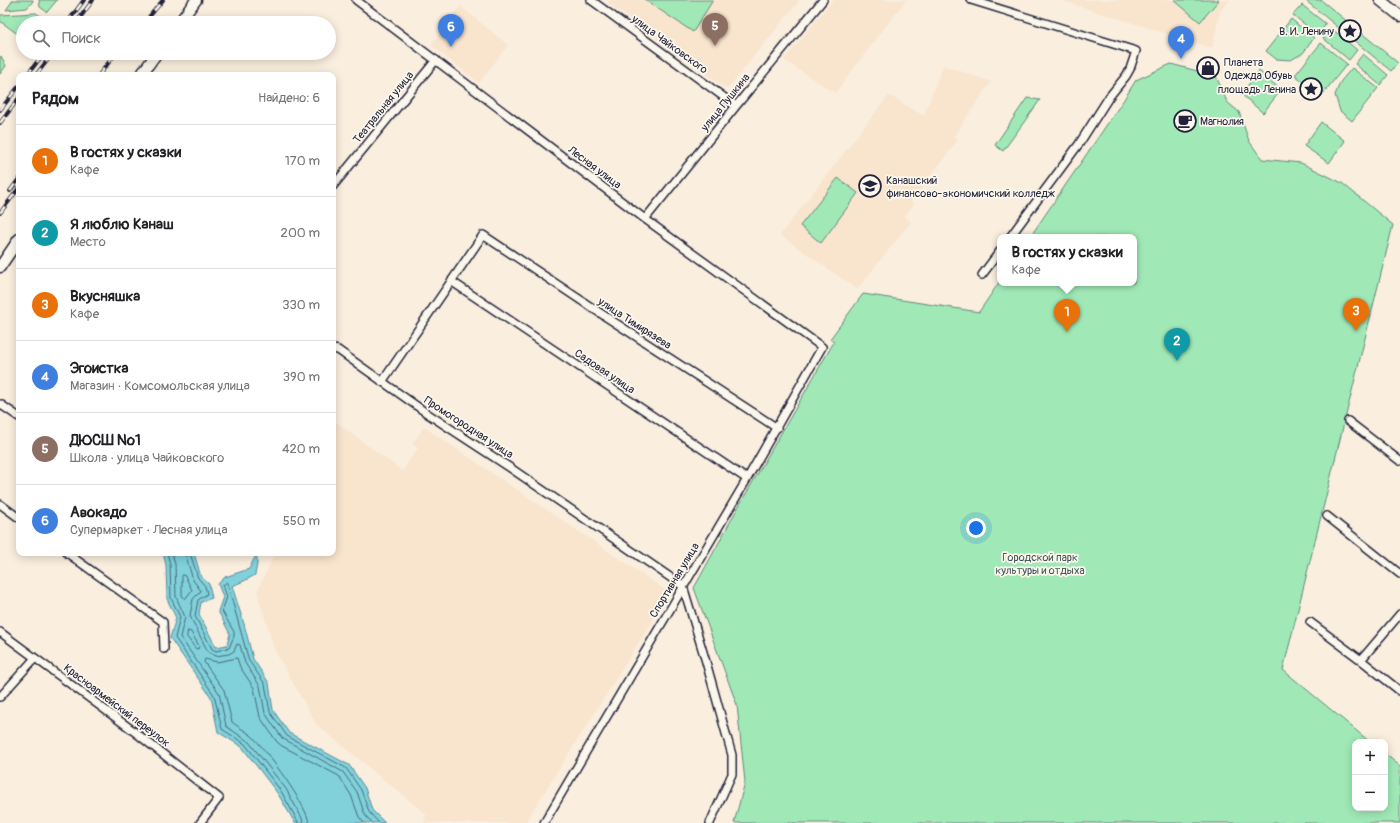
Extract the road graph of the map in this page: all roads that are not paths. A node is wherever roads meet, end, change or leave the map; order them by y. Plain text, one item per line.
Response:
1 (196, 0) edge
2 (356, 0) edge
3 (591, 0) edge
4 (823, 0) edge
5 (971, 0) edge
6 (1380, 0) edge
7 (184, 16) edge
8 (1400, 16) edge
9 (152, 60) edge
10 (436, 60) junction
11 (143, 72) edge
12 (736, 106) junction
13 (336, 182) edge
14 (645, 219) junction
15 (1012, 234) edge
16 (16, 243) edge
17 (997, 255) edge
18 (0, 267) edge
19 (982, 275) dead end
20 (451, 281) junction
21 (822, 347) joint
22 (336, 350) edge
23 (382, 382) junction
24 (0, 404) edge
25 (16, 415) edge
26 (1348, 421) dead end
27 (777, 428) junction
28 (1400, 461) edge
29 (747, 479) junction
30 (0, 504) edge
31 (16, 516) edge
32 (1327, 516) dead end
33 (71, 556) edge
34 (1400, 574) edge
35 (683, 586) junction
36 (1400, 614) edge
37 (1310, 622) dead end
38 (0, 632) edge
39 (164, 649) dead end
40 (35, 658) junction
41 (1361, 660) junction
42 (1400, 691) edge
43 (0, 697) edge
44 (200, 823) edge
45 (544, 823) edge
46 (710, 823) edge

1 - 7 main road
2 - 10 street, Лесная улица
3 - 12 street, улица Чайковского
4 - 12 street, улица Пушкина
5 - 15 street
6 - 8 main road
9 - 11 main road
10 - 13 street, Театральная улица
10 - 14 street, Лесная улица
12 - 14 street, улица Пушкина
14 - 21 street, Лесная улица
16 - 18 main road
17 - 19 street
20 - 23 street
20 - 27 street, улица Тимирязева
20 - 29 street, Садовая улица
21 - 27 street, Спортивная улица
22 - 23 street, Промогородная улица
23 - 35 street, Промогородная улица
24 - 25 street
26 - 28 street
27 - 29 street, Спортивная улица
29 - 35 street, Спортивная улица
30 - 31 street
32 - 34 street
33 - 39 street
35 - 45 street, Спортивная улица
35 - 46 street
36 - 41 street
37 - 41 street
38 - 40 street, Красноармейский переулок
40 - 43 street
40 - 44 street, Красноармейский переулок
41 - 42 street

